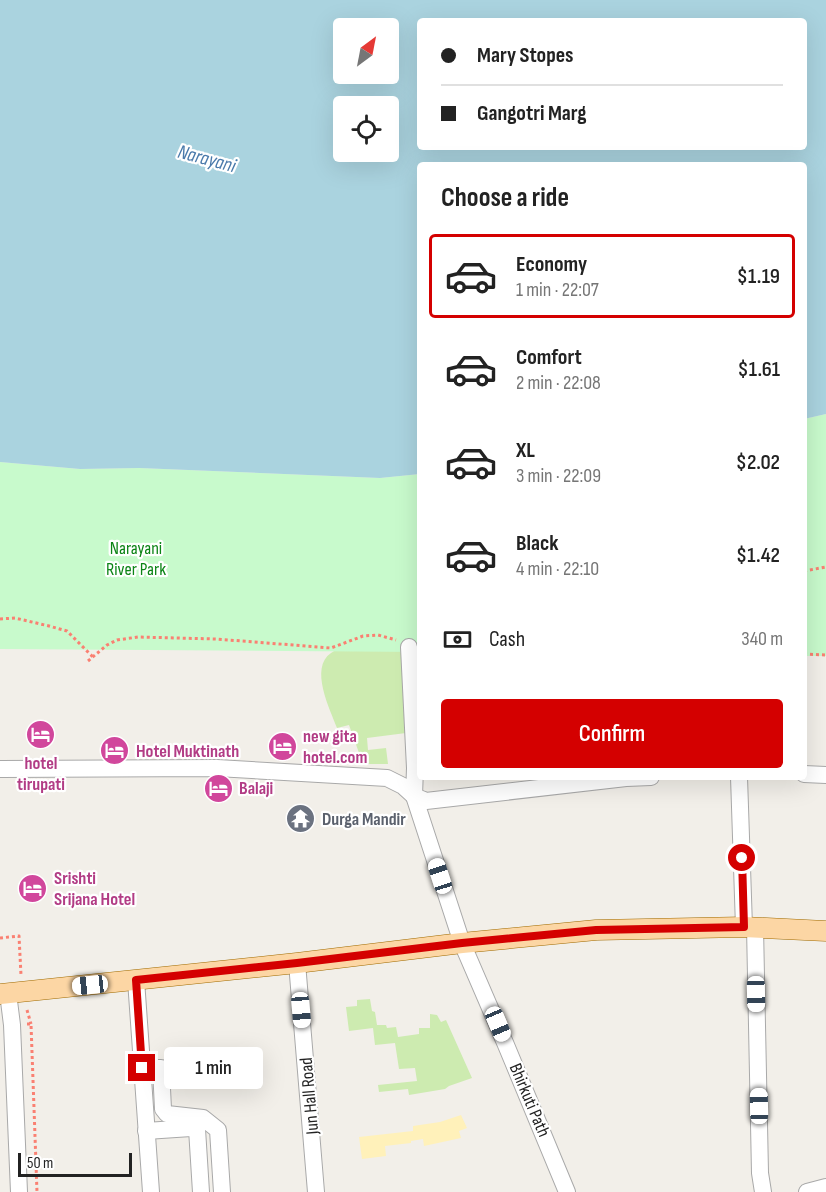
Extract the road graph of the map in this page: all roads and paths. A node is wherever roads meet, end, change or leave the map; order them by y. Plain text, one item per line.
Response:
1 (826, 567) edge
2 (807, 570) edge
3 (0, 619) edge
4 (409, 647) joint
5 (807, 654) edge
6 (826, 655) edge
7 (93, 657) junction
8 (88, 661) dead end
9 (0, 769) edge
10 (807, 774) edge
11 (826, 775) edge
12 (609, 780) edge
13 (739, 780) edge
14 (414, 796) junction
15 (749, 927) junction
16 (826, 931) edge
17 (0, 938) edge
18 (462, 943) junction
19 (297, 963) junction
20 (136, 980) junction
21 (10, 993) edge
22 (31, 1024) dead end
23 (142, 1068) junction
24 (147, 1131) junction
25 (826, 1187) edge
26 (18, 1192) edge
27 (151, 1192) edge
28 (201, 1192) edge
29 (222, 1192) edge
30 (316, 1192) edge
31 (567, 1192) edge
32 (763, 1192) edge
33 (807, 1192) edge

1 - 2 path
3 - 7 path
4 - 7 path
4 - 14 street, Bhirkuti Path
5 - 6 path
7 - 8 path
9 - 14 street
10 - 11 street
12 - 14 street
13 - 15 street
14 - 18 street, Bhirkuti Path
15 - 16 main road
15 - 18 main road
15 - 32 street
17 - 21 path
18 - 19 main road
18 - 31 street, Bhirkuti Path
19 - 20 main road
19 - 30 street, Jun Hall Road
20 - 21 main road
20 - 23 street
21 - 22 path
21 - 26 street
23 - 24 street
23 - 29 street
24 - 27 street
24 - 28 street
25 - 33 street

